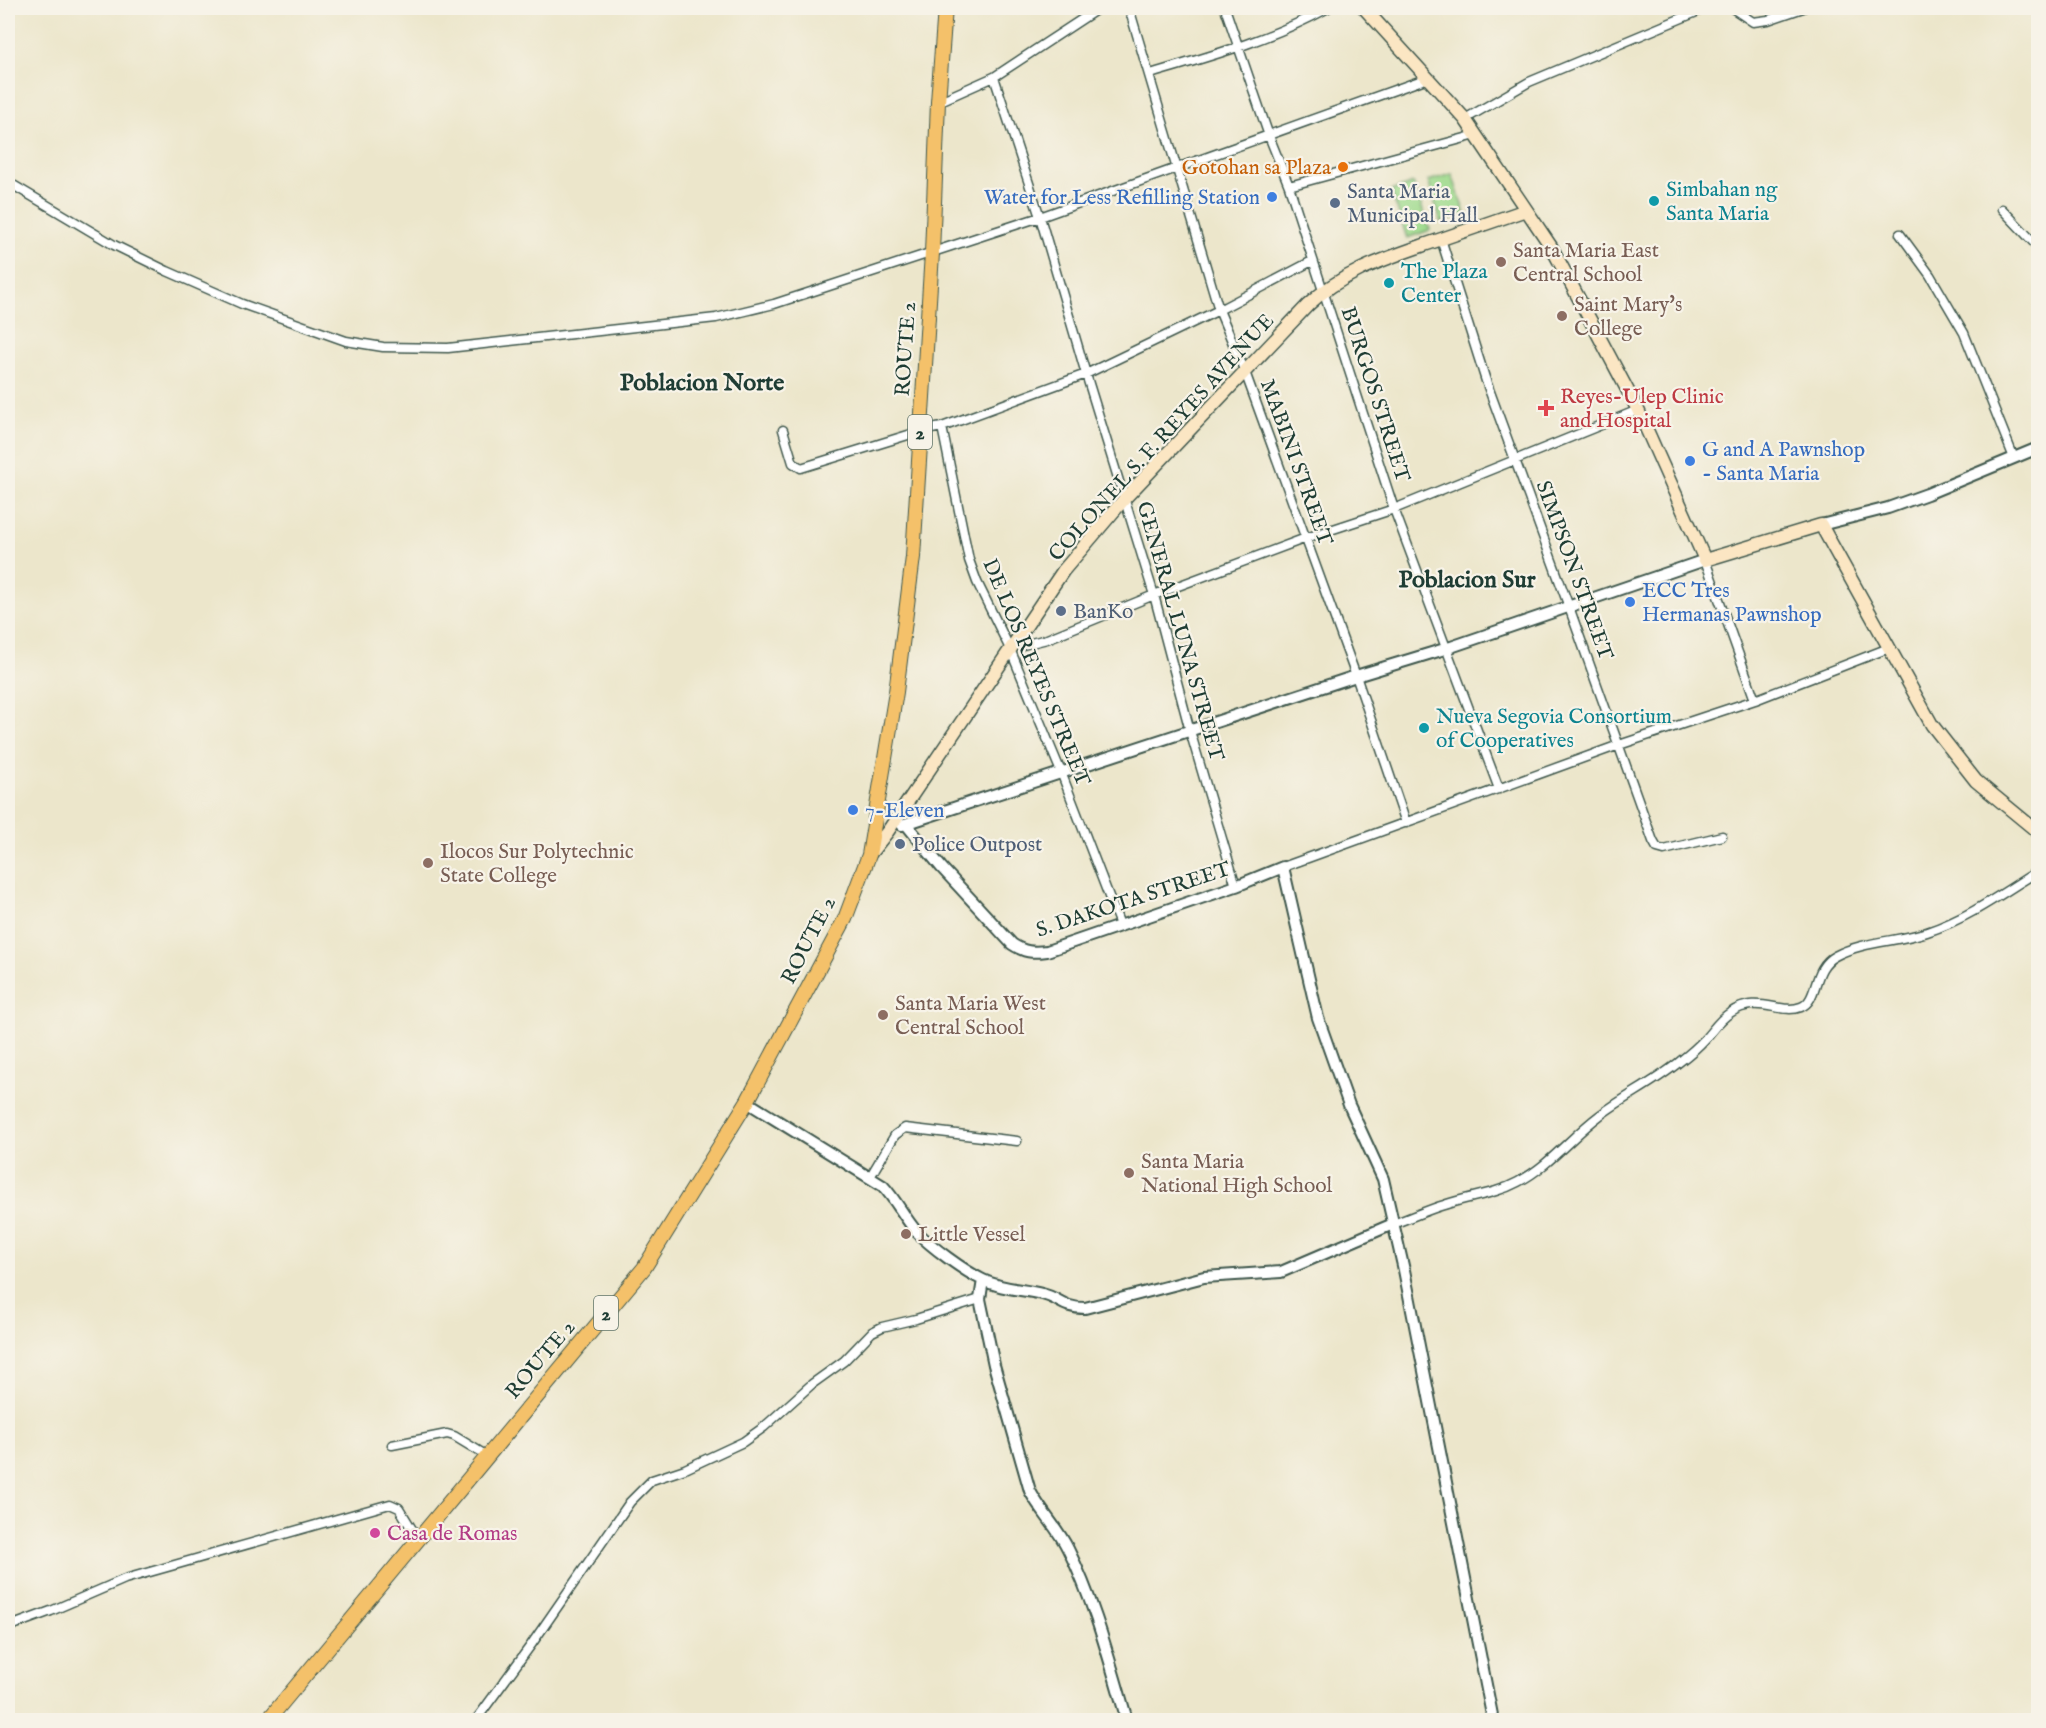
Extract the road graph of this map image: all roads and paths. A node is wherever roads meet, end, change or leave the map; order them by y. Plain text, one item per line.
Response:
1 (945, 8) edge
2 (1099, 8) edge
3 (1129, 8) edge
4 (1225, 8) edge
5 (1328, 8) edge
6 (1365, 8) edge
7 (1706, 8) edge
8 (1732, 8) edge
9 (1803, 8) edge
10 (1239, 48) junction
11 (1150, 74) junction
12 (994, 77) junction
13 (1428, 78) junction
14 (938, 102) junction
15 (1465, 119) junction
16 (1476, 135) junction
17 (1269, 136) junction
18 (1179, 168) junction
19 (8, 182) edge
20 (1289, 186) junction
21 (2002, 209) dead end
22 (1526, 210) junction
23 (1040, 218) junction
24 (1900, 234) dead end
25 (1441, 240) junction
26 (2038, 247) edge
27 (932, 253) junction
28 (1312, 261) junction
29 (1323, 291) junction
30 (1219, 310) junction
31 (1245, 372) junction
32 (1086, 374) junction
33 (1638, 410) junction
34 (942, 428) junction
35 (783, 430) dead end
36 (921, 431) junction
37 (2038, 448) edge
38 (2014, 458) junction
39 (1515, 460) junction
40 (1125, 498) junction
41 (1394, 509) junction
42 (1821, 525) junction
43 (1306, 538) junction
44 (1705, 560) junction
45 (1154, 596) junction
46 (1569, 607) junction
47 (1012, 646) junction
48 (1448, 648) junction
49 (1889, 648) junction
50 (1356, 676) junction
51 (1755, 699) junction
52 (1190, 731) junction
53 (1619, 746) junction
54 (1062, 772) junction
55 (1499, 789) junction
56 (1406, 823) junction
57 (906, 824) junction
58 (888, 831) junction
59 (2038, 832) edge
60 (1722, 836) dead end
61 (869, 855) junction
62 (1283, 867) junction
63 (2038, 871) edge
64 (1236, 886) junction
65 (1120, 925) junction
66 (747, 1102) junction
67 (1017, 1141) dead end
68 (870, 1177) junction
69 (1395, 1229) junction
70 (983, 1280) junction
71 (980, 1299) junction
72 (392, 1445) dead end
73 (487, 1456) junction
74 (418, 1539) junction
75 (8, 1627) edge
76 (268, 1720) edge
77 (476, 1720) edge
78 (1127, 1720) edge
79 (1493, 1720) edge

1 - 14 highway, ROUTE 2 / 2
2 - 12 street
3 - 11 street, MABINI STREET
4 - 10 street, BURGOS STREET
5 - 10 street
6 - 13 main road
7 - 15 street
8 - 9 street
10 - 11 street
10 - 17 street, BURGOS STREET
11 - 18 street, MABINI STREET
12 - 14 street
12 - 23 street, GENERAL LUNA STREET
13 - 15 main road
13 - 17 street
14 - 27 highway, ROUTE 2 / 2
15 - 16 main road
16 - 20 street
16 - 22 main road
17 - 18 street
17 - 20 street, BURGOS STREET
18 - 23 street
18 - 30 street, MABINI STREET
19 - 27 street
20 - 28 street, BURGOS STREET
21 - 26 street
22 - 25 main road, COLONEL S. F. REYES AVENUE
22 - 33 main road
23 - 27 street
23 - 32 street, GENERAL LUNA STREET
24 - 38 street
25 - 29 main road, COLONEL S. F. REYES AVENUE
25 - 39 street, SIMPSON STREET
27 - 36 highway, ROUTE 2 / 2
28 - 29 street, BURGOS STREET
28 - 30 street
29 - 31 main road, COLONEL S. F. REYES AVENUE
29 - 41 street, BURGOS STREET
30 - 31 street, MABINI STREET
30 - 32 street
31 - 40 main road, COLONEL S. F. REYES AVENUE
31 - 43 street, MABINI STREET
32 - 34 street
32 - 40 street, GENERAL LUNA STREET
33 - 39 street
33 - 44 main road
34 - 36 street
34 - 47 street, DE LOS REYES STREET
35 - 36 street
36 - 61 highway, ROUTE 2 / 2
37 - 38 street
38 - 42 street
39 - 41 street
39 - 46 street, SIMPSON STREET
40 - 45 street, GENERAL LUNA STREET
40 - 47 main road, COLONEL S. F. REYES AVENUE
41 - 43 street
41 - 48 street, BURGOS STREET
42 - 44 main road
42 - 49 main road
43 - 45 street
43 - 50 street, MABINI STREET
44 - 46 street
44 - 51 street
45 - 47 street
45 - 52 street, GENERAL LUNA STREET
46 - 48 street
46 - 53 street, SIMPSON STREET
47 - 54 street, DE LOS REYES STREET
47 - 58 main road, COLONEL S. F. REYES AVENUE
48 - 50 street
48 - 55 street, BURGOS STREET
49 - 51 street
49 - 59 main road
50 - 52 street
50 - 56 street, MABINI STREET
51 - 53 street
52 - 54 street
52 - 64 street, GENERAL LUNA STREET
53 - 55 street
53 - 60 street, SIMPSON STREET
54 - 57 street
54 - 65 street, DE LOS REYES STREET
55 - 56 street
56 - 62 street
57 - 58 street
57 - 65 street, S. DAKOTA STREET
58 - 61 main road, COLONEL S. F. REYES AVENUE
61 - 66 highway, ROUTE 2 / 2
62 - 64 street, S. DAKOTA STREET
62 - 69 street
63 - 69 street
64 - 65 street, S. DAKOTA STREET
66 - 68 street
66 - 73 highway, ROUTE 2 / 2
67 - 68 street
68 - 70 street
69 - 70 street
69 - 79 street
70 - 71 street
71 - 77 street
71 - 78 street
72 - 73 street
73 - 74 highway, ROUTE 2 / 2
74 - 75 street
74 - 76 highway, ROUTE 2 / 2

